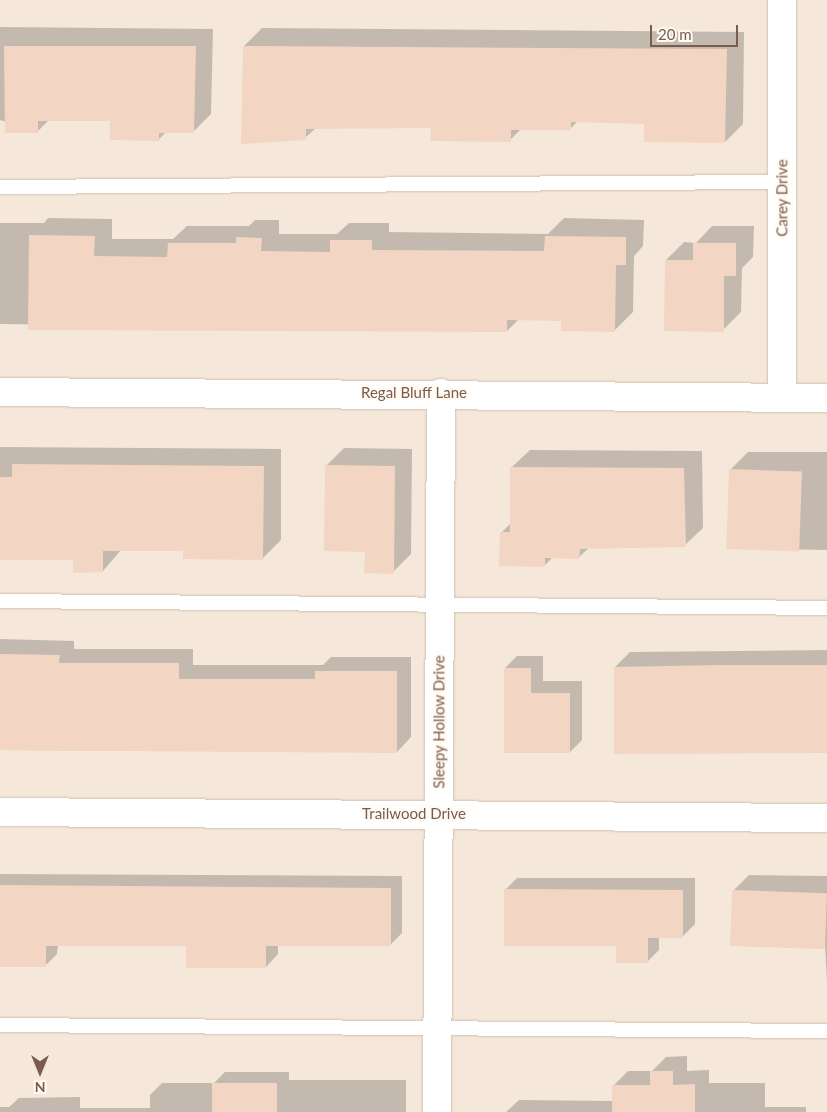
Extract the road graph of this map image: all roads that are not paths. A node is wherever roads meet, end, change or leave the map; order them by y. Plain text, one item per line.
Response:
1 (782, 0) edge
2 (782, 182) junction
3 (0, 187) edge
4 (0, 392) edge
5 (441, 393) junction
6 (782, 397) junction
7 (827, 398) edge
8 (0, 601) edge
9 (440, 607) junction
10 (827, 608) edge
11 (0, 812) edge
12 (439, 814) junction
13 (827, 818) edge
14 (0, 1026) edge
15 (437, 1028) junction
16 (827, 1031) edge
17 (437, 1112) edge

1 - 2 street, Carey Drive
2 - 3 lane
2 - 6 street, Carey Drive
4 - 5 street, Regal Bluff Lane
5 - 6 street, Regal Bluff Lane
5 - 9 street, Sleepy Hollow Drive
6 - 7 street, Regal Bluff Lane
8 - 9 lane
9 - 10 lane
9 - 12 street, Sleepy Hollow Drive
11 - 12 street, Trailwood Drive
12 - 13 street, Trailwood Drive
12 - 15 street, Sleepy Hollow Drive
14 - 15 lane
15 - 16 lane
15 - 17 street, Sleepy Hollow Drive

